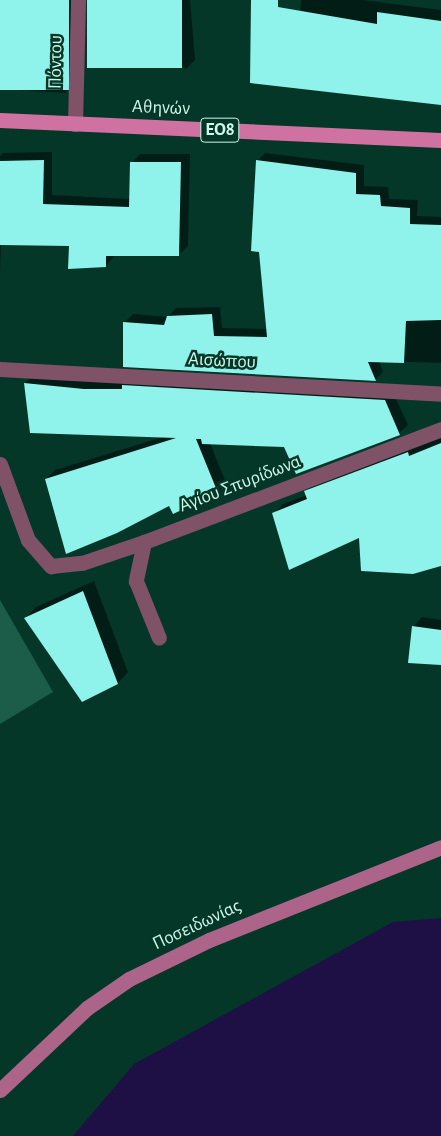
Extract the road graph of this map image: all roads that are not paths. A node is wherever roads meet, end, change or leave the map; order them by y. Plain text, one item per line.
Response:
1 (78, 0) edge
2 (0, 120) edge
3 (75, 124) junction
4 (441, 140) edge
5 (0, 369) edge
6 (441, 394) edge
7 (441, 428) edge
8 (0, 464) edge
9 (144, 542) junction
10 (159, 638) dead end
11 (441, 847) edge
12 (0, 1090) edge

1 - 3 street, Πόντου
2 - 3 main road, Αθηνών / ΕΟ8
3 - 4 main road, Αθηνών / ΕΟ8
5 - 6 street, Αισώπου
7 - 9 street, Αγίου Σπυρίδωνα
8 - 9 street, Αγίου Σπυρίδωνα
9 - 10 street
11 - 12 street, Ποσειδωνίας

